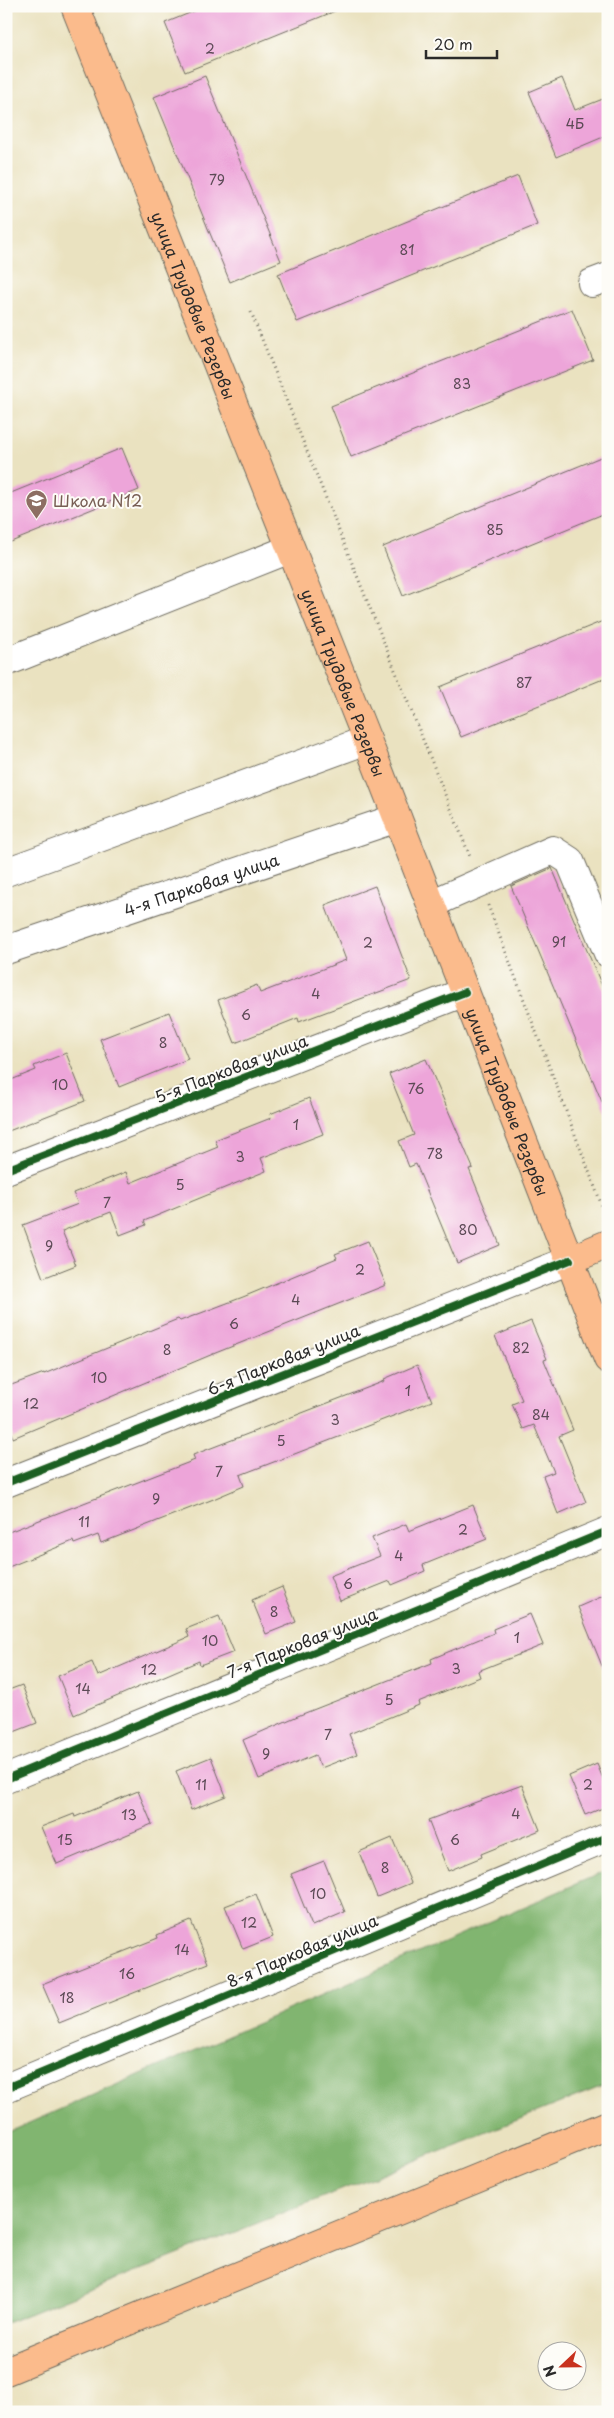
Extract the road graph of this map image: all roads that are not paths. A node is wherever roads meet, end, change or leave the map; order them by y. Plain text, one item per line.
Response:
1 (76, 6) edge
2 (290, 549) junction
3 (6, 662) edge
4 (367, 740) junction
5 (397, 818) junction
6 (6, 872) edge
7 (431, 904) junction
8 (6, 950) edge
9 (608, 953) edge
10 (465, 992) junction
11 (6, 1170) edge
12 (608, 1244) edge
13 (570, 1260) junction
14 (608, 1359) edge
15 (6, 1483) edge
16 (608, 1531) edge
17 (6, 1779) edge
18 (608, 1837) edge
19 (6, 2088) edge
20 (608, 2125) edge
21 (6, 2371) edge

1 - 2 main road, улица Трудовые Резервы
2 - 3 street
2 - 4 main road, улица Трудовые Резервы
4 - 5 main road, улица Трудовые Резервы
4 - 6 street
5 - 7 main road, улица Трудовые Резервы
5 - 8 street, 4-я Парковая улица
7 - 9 street
7 - 10 main road, улица Трудовые Резервы
10 - 11 street, 5-я Парковая улица
10 - 13 main road, улица Трудовые Резервы
12 - 13 main road
13 - 14 main road, улица Трудовые Резервы
13 - 15 street, 6-я Парковая улица
16 - 17 street, 7-я Парковая улица
18 - 19 street, 8-я Парковая улица
20 - 21 main road

